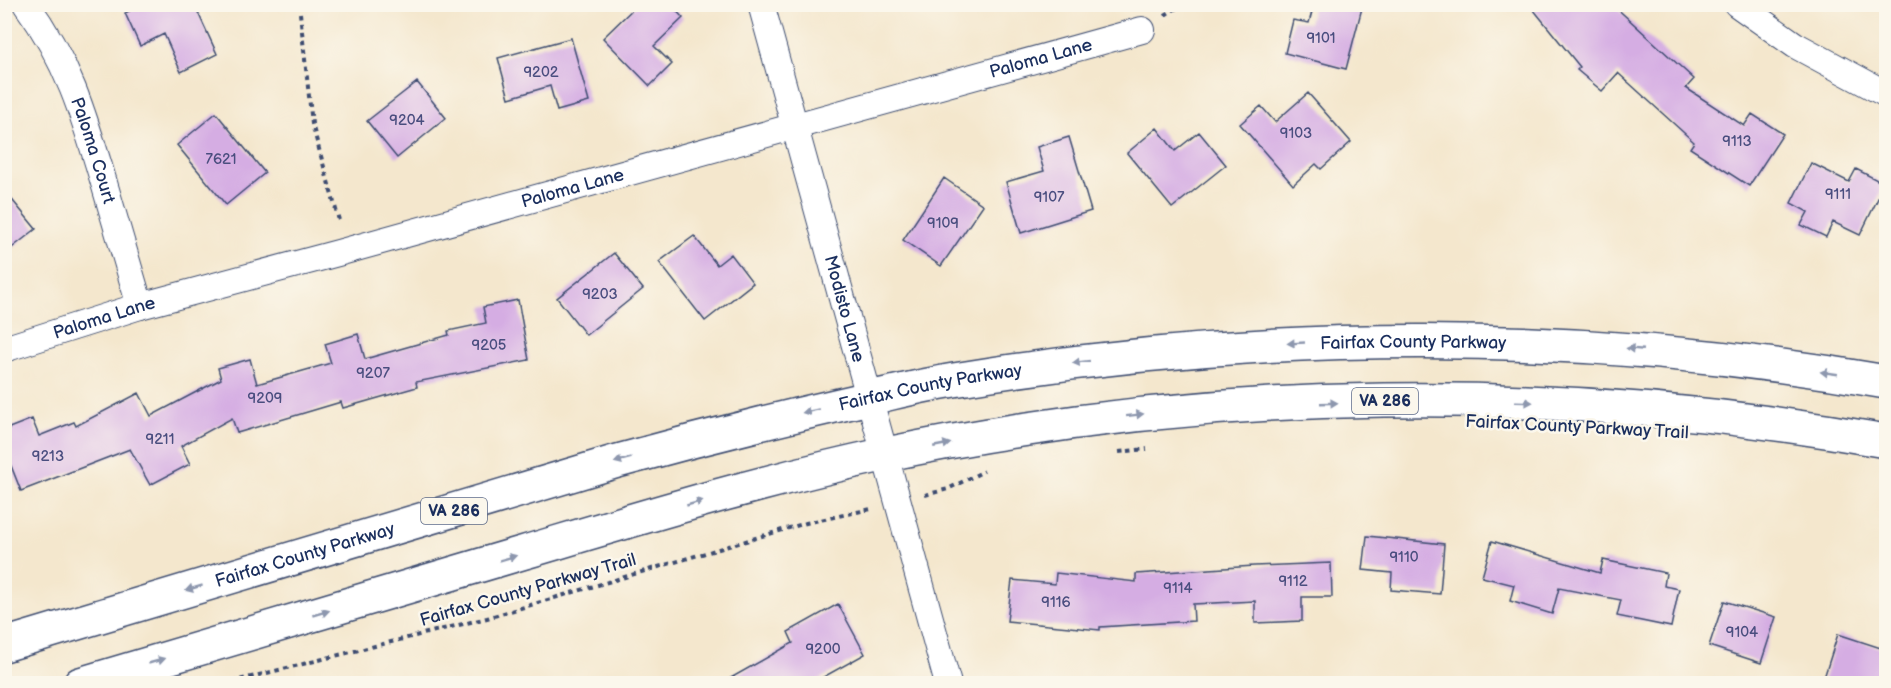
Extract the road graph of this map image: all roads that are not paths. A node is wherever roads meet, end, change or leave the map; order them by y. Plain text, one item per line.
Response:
1 (26, 4) edge
2 (760, 4) edge
3 (1737, 4) edge
4 (1142, 30) dead end
5 (1887, 94) edge
6 (793, 127) junction
7 (140, 306) junction
8 (4, 349) edge
9 (1887, 382) edge
10 (868, 398) junction
11 (1887, 441) edge
12 (884, 455) junction
13 (4, 645) edge
14 (80, 684) edge
15 (948, 684) edge

1 - 7 street, Paloma Court
2 - 6 street, Modisto Lane
3 - 5 street
4 - 6 street, Paloma Lane
6 - 7 street, Paloma Lane
6 - 10 street, Modisto Lane
7 - 8 street, Paloma Lane
9 -> 10 highway, Fairfax County Parkway / VA 286
10 - 12 street, Modisto Lane
10 -> 13 highway, Fairfax County Parkway / VA 286
12 -> 11 highway, VA 286
14 -> 12 highway, VA 286
12 - 15 street, Modisto Lane

